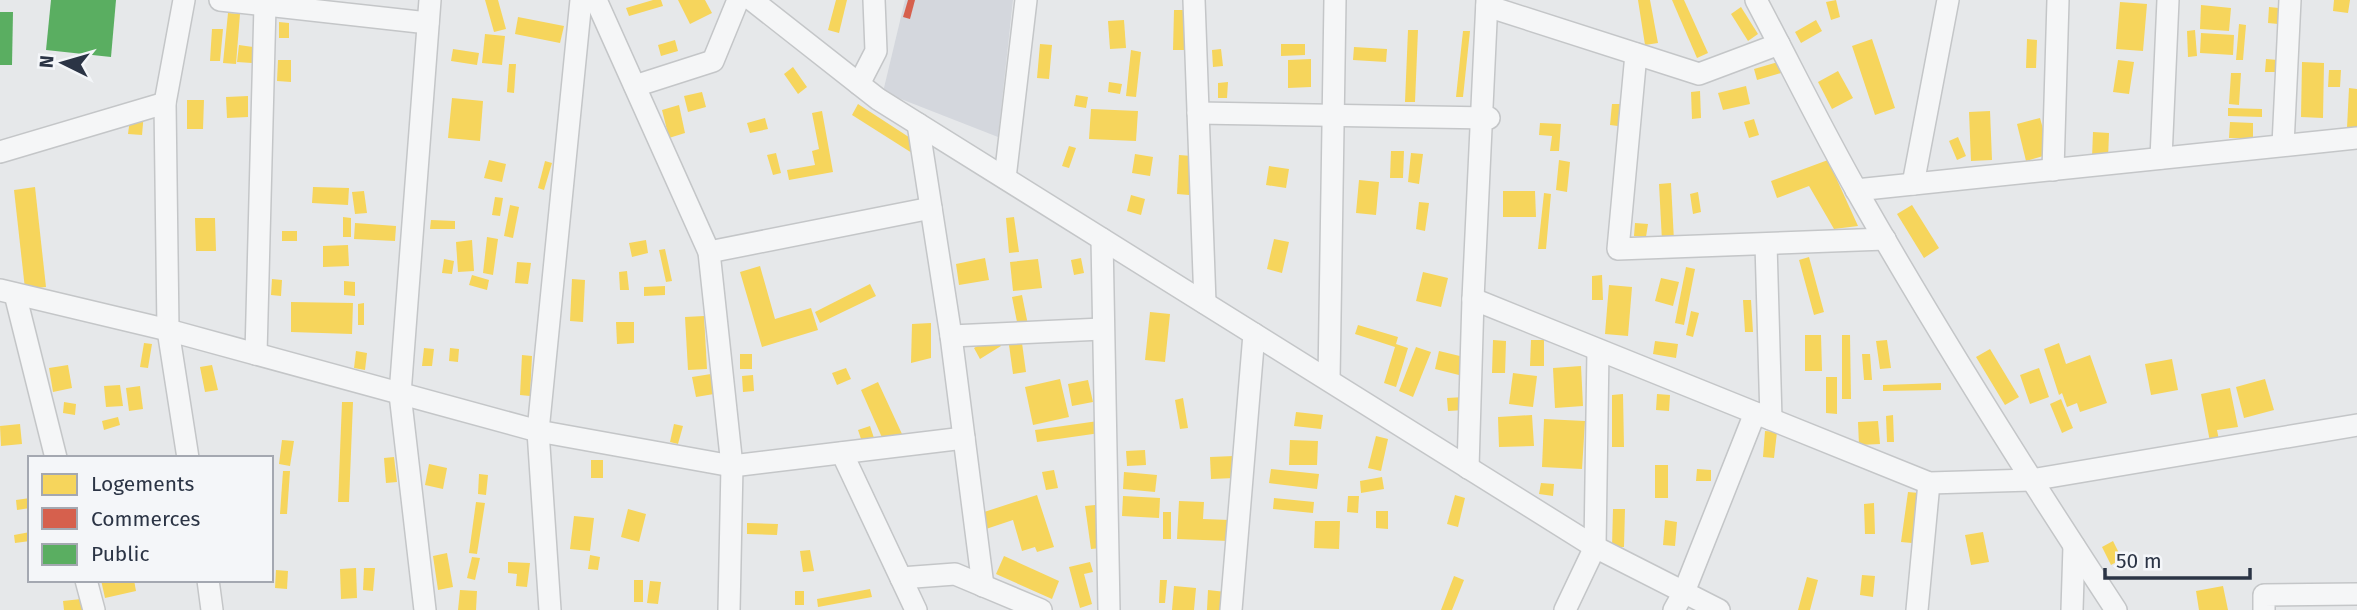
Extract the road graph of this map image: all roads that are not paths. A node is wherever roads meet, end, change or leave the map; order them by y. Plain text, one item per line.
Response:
1 (184, 0) edge
2 (220, 0) edge
3 (430, 0) edge
4 (581, 0) edge
5 (596, 0) edge
6 (738, 0) edge
7 (752, 0) edge
8 (874, 0) edge
9 (1026, 0) edge
10 (1194, 0) edge
11 (1335, 0) edge
12 (1756, 0) edge
13 (1948, 0) edge
14 (2058, 0) edge
15 (2168, 0) edge
16 (2290, 0) edge
17 (1487, 3) edge
18 (265, 5) junction
19 (428, 23) junction
20 (1779, 44) junction
21 (1636, 54) junction
22 (859, 84) junction
23 (635, 86) junction
24 (164, 103) junction
25 (1198, 113) junction
26 (1333, 115) junction
27 (1485, 118) junction
28 (918, 124) junction
29 (2357, 138) edge
30 (2283, 145) junction
31 (0, 152) edge
32 (2161, 158) junction
33 (2053, 170) junction
34 (1004, 178) junction
35 (1913, 184) junction
36 (1857, 190) junction
37 (931, 208) junction
38 (1102, 239) junction
39 (1885, 239) junction
40 (1766, 244) junction
41 (709, 252) junction
42 (7, 292) edge
43 (1473, 299) junction
44 (1205, 303) junction
45 (1102, 329) junction
46 (168, 330) junction
47 (1254, 334) junction
48 (951, 336) junction
49 (1598, 350) junction
50 (256, 354) junction
51 (1329, 380) junction
52 (400, 394) junction
53 (1763, 416) junction
54 (2357, 425) edge
55 (538, 431) junction
56 (964, 438) junction
57 (842, 453) junction
58 (55, 456) edge
59 (188, 456) edge
60 (732, 466) junction
61 (1468, 468) junction
62 (2031, 480) junction
63 (1929, 483) junction
64 (2074, 546) junction
65 (1595, 547) junction
66 (901, 579) junction
67 (87, 582) edge
68 (208, 582) edge
69 (984, 586) junction
70 (2357, 594) edge
71 (1679, 601) edge
72 (94, 610) edge
73 (212, 610) edge
74 (425, 610) edge
75 (550, 610) edge
76 (729, 610) edge
77 (916, 610) edge
78 (1041, 610) edge
79 (1109, 610) edge
80 (1231, 610) edge
81 (1564, 610) edge
82 (1719, 610) edge
83 (1917, 610) edge
84 (2072, 610) edge
85 (2116, 610) edge
86 (2264, 610) edge

1 - 24 street
2 - 18 street
3 - 19 street
4 - 55 street
5 - 23 street
6 - 23 street
7 - 22 street
8 - 22 street
9 - 34 street
10 - 25 street
11 - 26 street
12 - 20 street
13 - 35 street
14 - 33 street
15 - 32 street
16 - 30 street
17 - 21 street
17 - 27 street
18 - 19 street
18 - 50 street
19 - 52 street
20 - 21 street
20 - 36 street
21 - 40 street
22 - 28 street
23 - 41 street
24 - 31 street
24 - 46 street
25 - 26 street
25 - 44 street
26 - 27 street
26 - 51 street
27 - 43 street
28 - 34 street
28 - 37 street
29 - 30 street
30 - 32 street
32 - 33 street
33 - 35 street
34 - 38 street
35 - 36 street
36 - 39 street
37 - 41 street
37 - 48 street
38 - 44 street
38 - 45 street
39 - 40 street
39 - 62 street
40 - 53 street
41 - 60 street
42 - 46 street
42 - 58 street
43 - 49 street
43 - 61 street
44 - 47 street
45 - 48 street
45 - 79 street
46 - 50 street
46 - 59 street
47 - 51 street
47 - 80 street
48 - 56 street
49 - 53 street
49 - 65 street
50 - 52 street
51 - 61 street
52 - 55 street
52 - 74 street
53 - 63 street
53 - 71 street
54 - 62 street
55 - 60 street
55 - 75 street
56 - 57 street
56 - 69 street
57 - 60 street
57 - 66 street
60 - 76 street
61 - 65 street
62 - 63 street
62 - 64 street
63 - 83 street
64 - 84 street
64 - 85 street
65 - 71 street
65 - 81 street
66 - 69 street
66 - 77 street
67 - 72 street
68 - 73 street
69 - 78 street
70 - 86 street
71 - 82 street

